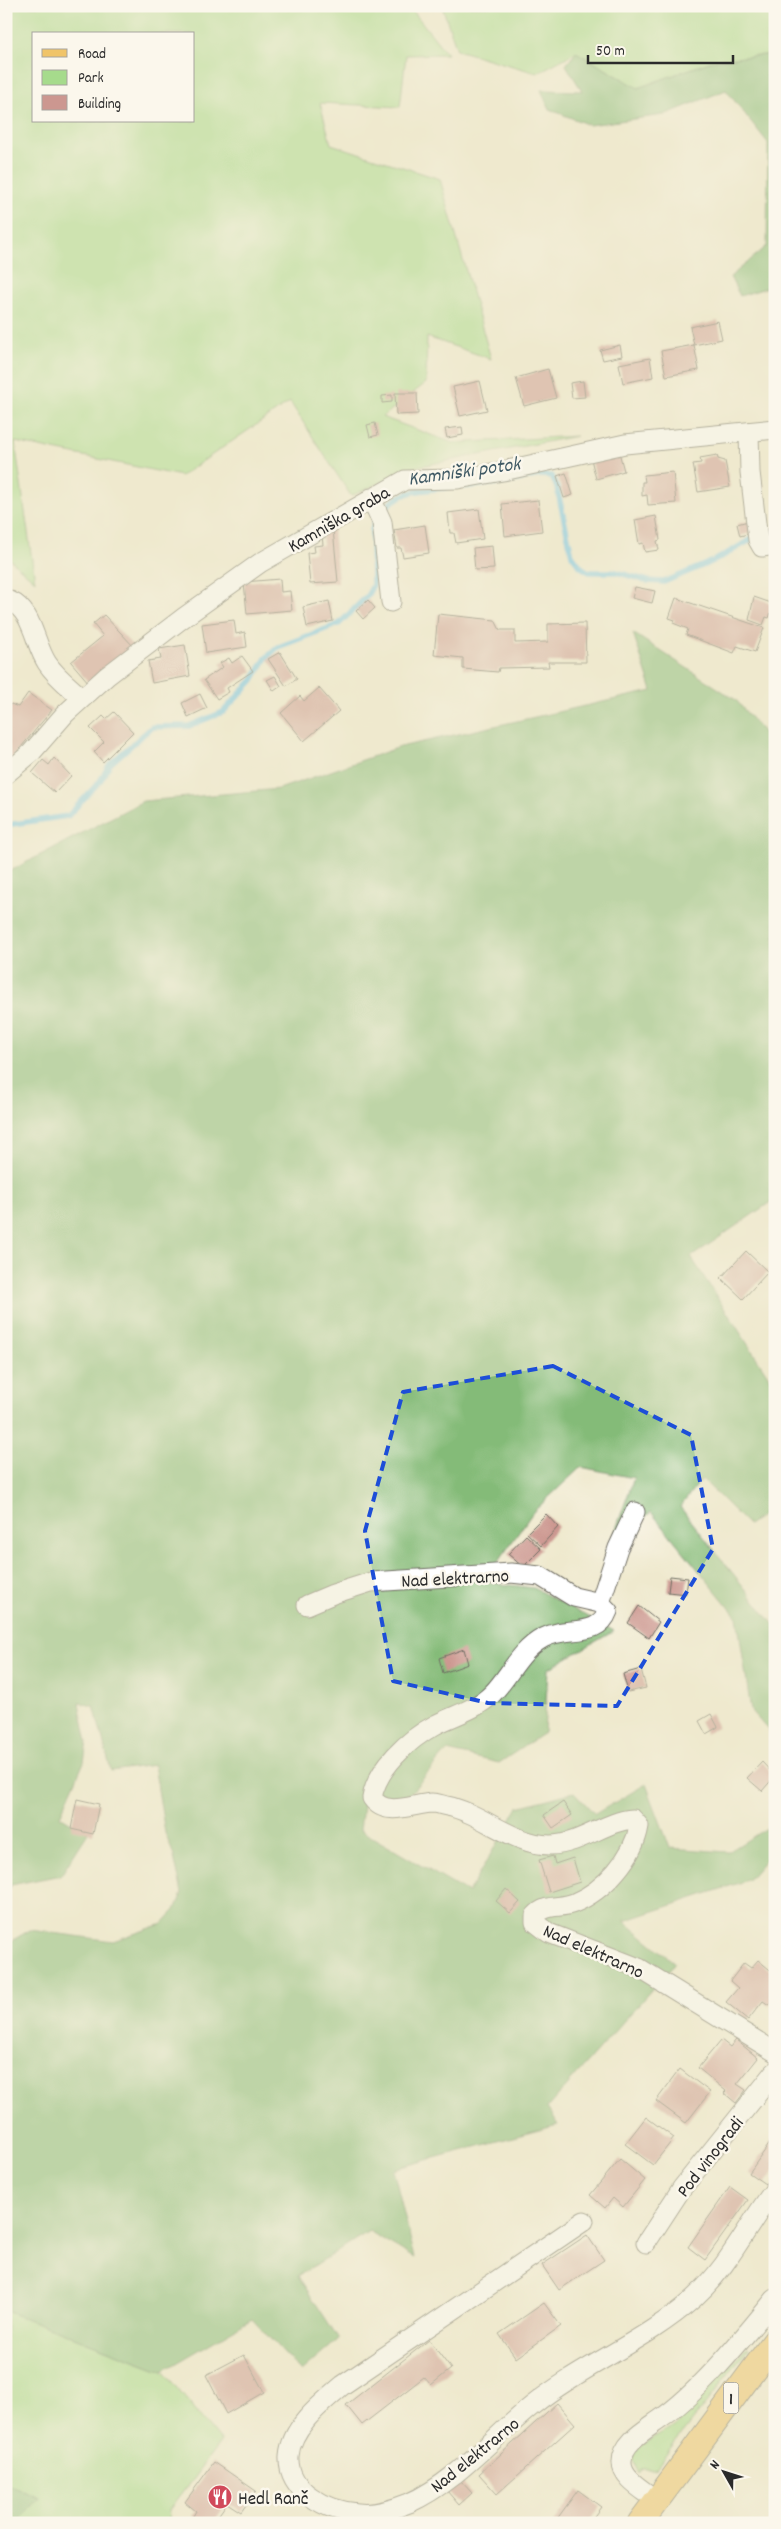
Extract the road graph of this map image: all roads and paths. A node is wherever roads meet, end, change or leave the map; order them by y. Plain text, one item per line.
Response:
1 (775, 429) edge
2 (749, 432) junction
3 (377, 509) junction
4 (763, 538) edge
5 (391, 602) dead end
6 (6, 603) edge
7 (82, 698) junction
8 (6, 774) edge
9 (635, 1512) dead end
10 (600, 1603) junction
11 (307, 1605) dead end
12 (775, 2052) edge
13 (775, 2072) edge
14 (775, 2189) edge
15 (584, 2221) dead end
16 (646, 2243) dead end
17 (775, 2299) edge
18 (775, 2341) edge
19 (656, 2500) junction
20 (640, 2523) edge

1 - 2 street, Kamniška graba
2 - 3 street, Kamniška graba
2 - 4 street
3 - 5 street
3 - 7 street, Kamniška graba
6 - 7 street
7 - 8 street, Kamniška graba
9 - 10 street, Nad elektrarno
10 - 11 street, Nad elektrarno
10 - 12 street, Nad elektrarno
13 - 16 street, Pod vinogradi
14 - 15 street, Nad elektrarno
17 - 19 street
18 - 19 main road, 1
19 - 20 main road, 1

